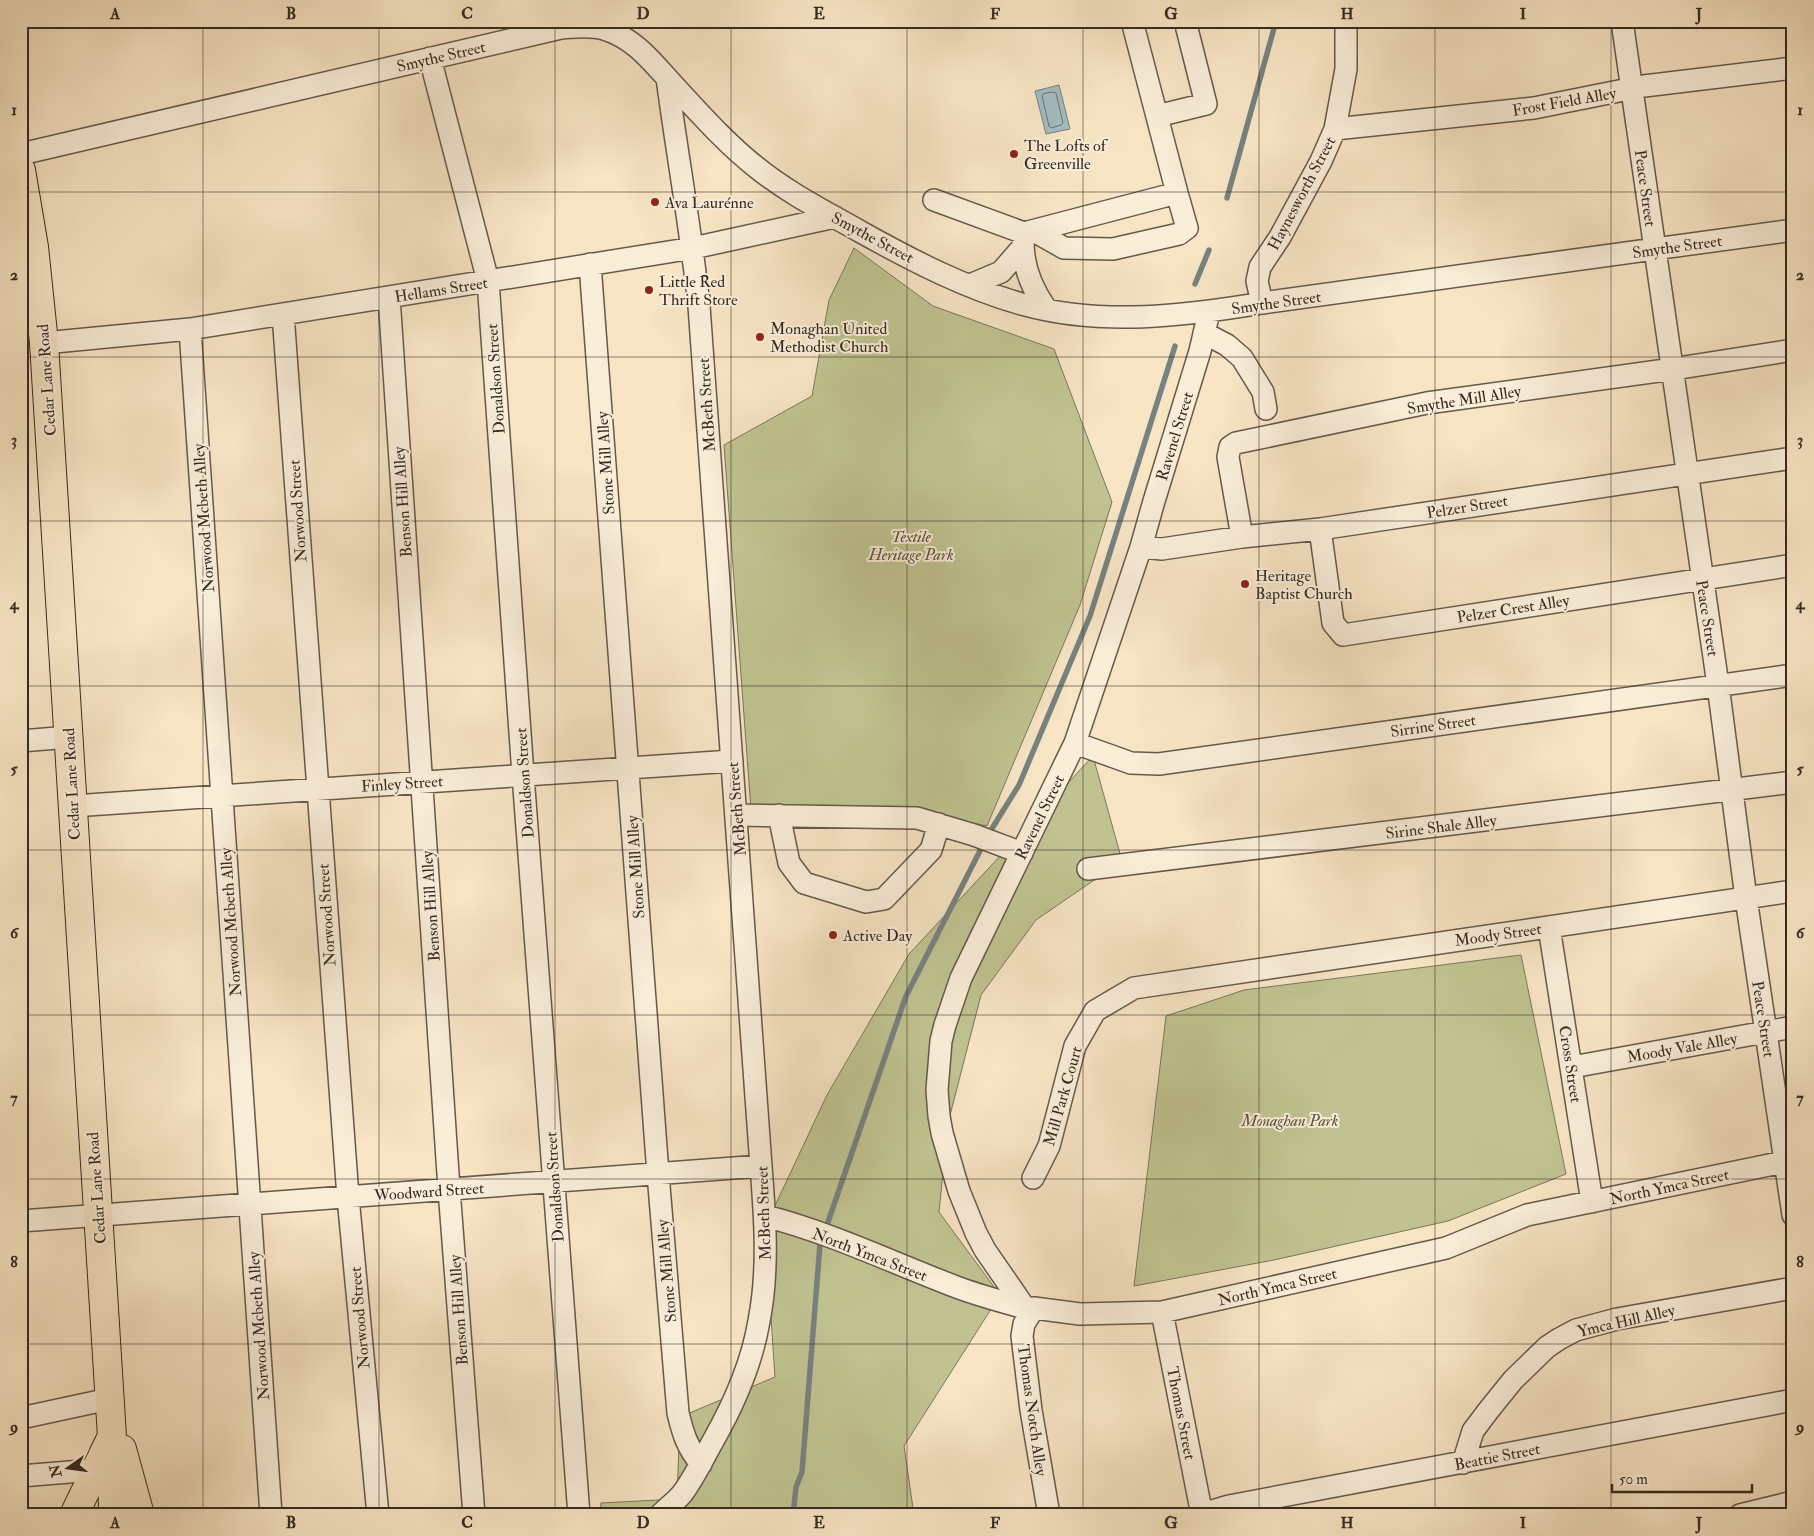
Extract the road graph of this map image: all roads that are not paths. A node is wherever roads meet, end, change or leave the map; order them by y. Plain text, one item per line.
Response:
1 (1132, 21) edge
2 (1185, 21) edge
3 (1346, 21) edge
4 (1622, 21) edge
5 (628, 30) edge
6 (430, 58) junction
7 (1793, 68) edge
8 (667, 78) junction
9 (1632, 88) junction
10 (1157, 116) junction
11 (1335, 129) junction
12 (21, 154) edge
13 (21, 170) edge
14 (1177, 193) junction
15 (934, 200) dead end
16 (835, 217) junction
17 (1793, 230) edge
18 (1026, 237) junction
19 (693, 248) junction
20 (1655, 250) junction
21 (590, 264) junction
22 (488, 281) junction
23 (970, 285) junction
24 (389, 297) junction
25 (1262, 303) junction
26 (1046, 309) junction
27 (1209, 312) junction
28 (282, 314) junction
29 (190, 329) junction
30 (1204, 333) junction
31 (44, 343) junction
32 (1793, 350) edge
33 (1673, 369) junction
34 (1266, 409) dead end
35 (1793, 458) edge
36 (1688, 473) junction
37 (1320, 529) junction
38 (1242, 537) junction
39 (1141, 547) junction
40 (1793, 565) edge
41 (1702, 579) junction
42 (1793, 674) edge
43 (1718, 685) junction
44 (69, 737) junction
45 (21, 741) edge
46 (1075, 743) junction
47 (732, 761) junction
48 (628, 768) junction
49 (523, 775) junction
50 (421, 782) junction
51 (1793, 782) edge
52 (317, 789) junction
53 (1733, 790) junction
54 (222, 796) junction
55 (73, 806) junction
56 (737, 815) junction
57 (779, 815) junction
58 (939, 824) junction
59 (1022, 854) junction
60 (1088, 869) dead end
61 (1793, 891) edge
62 (1746, 898) junction
63 (1549, 927) junction
64 (1203, 977) joint
65 (1793, 1027) edge
66 (1766, 1032) junction
67 (1572, 1067) junction
68 (1789, 1161) edge
69 (762, 1166) junction
70 (658, 1174) junction
71 (1033, 1178) dead end
72 (554, 1182) junction
73 (449, 1189) junction
74 (348, 1197) junction
75 (1592, 1202) junction
76 (250, 1204) junction
77 (1793, 1215) edge
78 (97, 1216) junction
79 (765, 1216) junction
80 (21, 1220) edge
81 (1793, 1288) edge
82 (1030, 1308) junction
83 (1162, 1312) junction
84 (109, 1399) junction
85 (1793, 1400) edge
86 (21, 1418) edge
87 (112, 1437) junction
88 (1463, 1463) junction
89 (701, 1464) junction
90 (94, 1470) junction
91 (21, 1476) edge
92 (1793, 1502) edge
93 (1202, 1514) edge
94 (74, 1515) edge
95 (113, 1515) edge
96 (140, 1515) edge
97 (271, 1515) edge
98 (378, 1515) edge
99 (474, 1515) edge
100 (579, 1515) edge
101 (660, 1515) edge
102 (1050, 1515) edge
103 (1740, 1515) edge

1 - 10 street
2 - 10 street
3 - 11 street, Haynesworth Street
4 - 9 street, Peace Street
5 - 6 street, Smythe Street
5 - 8 street, Smythe Street
6 - 12 street, Smythe Street
6 - 22 street, Donaldson Street
7 - 9 street, Frost Field Alley
8 - 16 street, Smythe Street
8 - 19 street, McBeth Street
9 - 11 street, Frost Field Alley
9 - 20 street, Peace Street
10 - 14 street
11 - 25 street, Haynesworth Street
13 - 31 main road, Cedar Lane Road
14 - 18 street
14 - 18 street
15 - 18 street
16 - 19 street, Hellams Street
16 - 23 street, Smythe Street
17 - 20 street, Smythe Street
18 - 23 street
18 - 26 street
19 - 21 street, Hellams Street
19 - 47 street, McBeth Street
20 - 25 street, Smythe Street
20 - 33 street, Peace Street
21 - 22 street, Hellams Street
21 - 48 street, Stone Mill Alley
22 - 24 street, Hellams Street
22 - 49 street, Donaldson Street
23 - 26 street, Smythe Street
24 - 28 street, Hellams Street
24 - 50 street, Benson Hill Alley
25 - 27 street, Smythe Street
26 - 27 street, Smythe Street
27 - 30 street, Ravenel Street
28 - 29 street, Hellams Street
28 - 52 street, Norwood Street
29 - 31 street, Hellams Street
29 - 54 street, Norwood Mcbeth Alley
30 - 34 street
30 - 39 street, Ravenel Street
31 - 44 main road, Cedar Lane Road
32 - 33 street, Smythe Mill Alley
33 - 36 street, Peace Street
33 - 38 street, Smythe Mill Alley
35 - 36 street, Pelzer Street
36 - 37 street, Pelzer Street
36 - 41 street, Peace Street
37 - 38 street, Pelzer Street
37 - 41 street, Pelzer Crest Alley
38 - 39 street, Pelzer Street
39 - 46 street, Ravenel Street
40 - 41 street, Pelzer Crest Alley
41 - 43 street, Peace Street
42 - 43 street, Sirrine Street
43 - 46 street, Sirrine Street
43 - 53 street, Peace Street
44 - 45 street
44 - 55 main road, Cedar Lane Road
46 - 59 street, Ravenel Street
47 - 48 street, Finley Street
47 - 56 street, McBeth Street
48 - 49 street, Finley Street
48 - 70 street, Stone Mill Alley
49 - 50 street, Finley Street
49 - 72 street, Donaldson Street
50 - 52 street, Finley Street
50 - 73 street, Benson Hill Alley
51 - 53 street, Sirine Shale Alley
52 - 54 street, Finley Street
52 - 74 street, Norwood Street
53 - 60 street, Sirine Shale Alley
53 - 62 street, Peace Street
54 - 55 street, Finley Street
54 - 76 street, Norwood Mcbeth Alley
55 - 78 main road, Cedar Lane Road
56 - 57 street
56 - 69 street, McBeth Street
57 - 58 street
57 - 58 street
58 - 59 street
59 - 82 street, Ravenel Street
61 - 62 street, Moody Street
62 - 63 street, Moody Street
62 - 66 street, Peace Street
63 - 64 street, Moody Street
63 - 67 street, Cross Street
64 - 71 street, Mill Park Court
65 - 66 street, Moody Vale Alley
66 - 67 street, Moody Vale Alley
66 - 68 street, Peace Street
67 - 75 street, Cross Street
68 - 75 street, North Ymca Street
68 - 77 street, Peace Street
69 - 70 street, Woodward Street
69 - 79 street, McBeth Street
70 - 72 street, Woodward Street
70 - 89 street, Stone Mill Alley
72 - 73 street, Woodward Street
72 - 100 street, Donaldson Street
73 - 74 street, Woodward Street
73 - 99 street, Benson Hill Alley
74 - 76 street, Woodward Street
74 - 98 street, Norwood Street
75 - 83 street, North Ymca Street
76 - 78 street, Woodward Street
76 - 97 street, Norwood Mcbeth Alley
78 - 80 street, Woodward Street
78 - 84 main road, Cedar Lane Road
79 - 82 street, North Ymca Street
79 - 89 street, McBeth Street
81 - 88 street, Ymca Hill Alley
82 - 83 street, North Ymca Street
82 - 102 street, Thomas Notch Alley
83 - 93 street, Thomas Street
84 - 86 street
84 - 87 main road, Cedar Lane Road
84 - 96 main road, Cedar Lane Road
85 - 88 street, Beattie Street
87 - 90 main road
87 - 95 main road, Cedar Lane Road
88 - 93 street, Beattie Street
89 - 101 street, McBeth Street
90 - 91 street
90 - 94 main road
92 - 103 street

